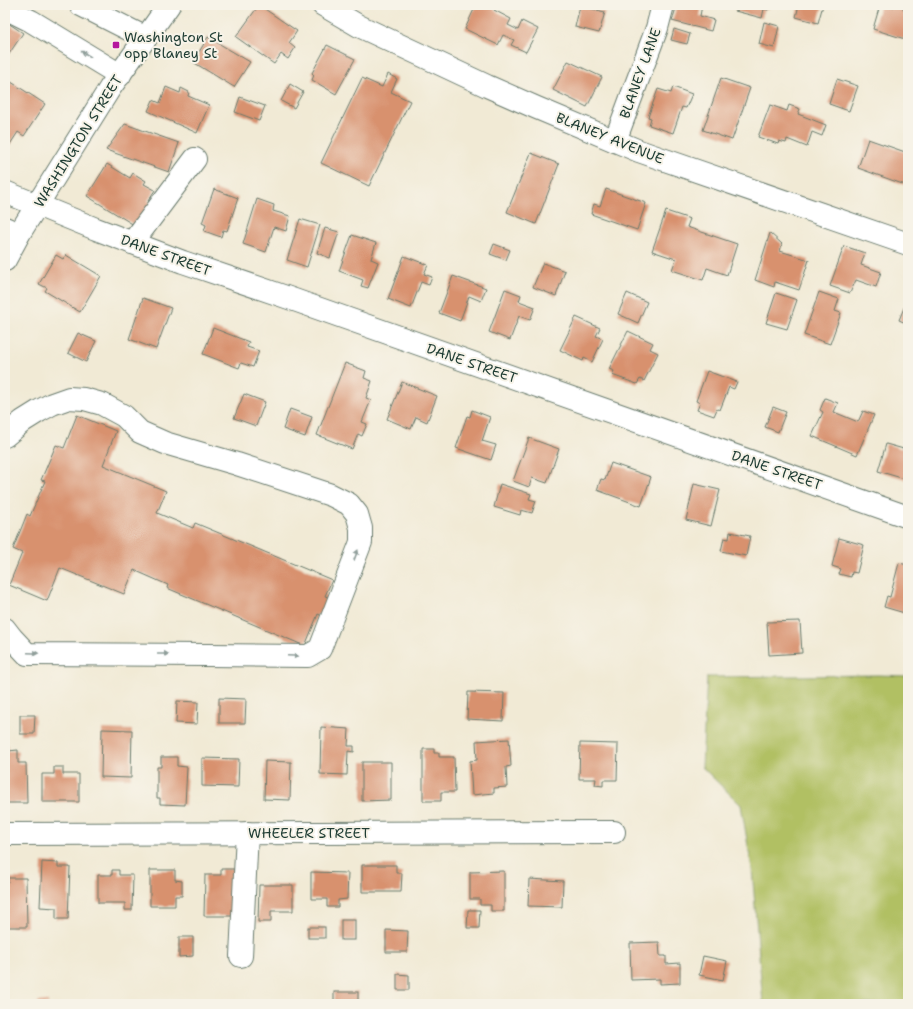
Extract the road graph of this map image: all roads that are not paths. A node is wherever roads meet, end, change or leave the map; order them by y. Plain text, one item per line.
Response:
1 (81, 5) edge
2 (169, 5) edge
3 (323, 5) edge
4 (663, 5) edge
5 (5, 8) edge
6 (146, 38) junction
7 (120, 75) junction
8 (615, 141) junction
9 (196, 159) dead end
10 (5, 192) edge
11 (37, 205) junction
12 (12, 231) edge
13 (132, 243) junction
14 (908, 244) edge
15 (5, 260) edge
16 (5, 436) edge
17 (908, 517) edge
18 (5, 629) edge
19 (614, 832) dead end
20 (247, 833) junction
21 (5, 834) edge
22 (242, 956) dead end

1 - 6 street
2 - 6 street, WASHINGTON STREET
3 - 8 street, BLANEY AVENUE
4 - 8 street, BLANEY LANE
7 -> 5 street
6 - 7 street, WASHINGTON STREET
7 - 11 street, WASHINGTON STREET
8 - 14 street, BLANEY AVENUE
9 - 13 street
10 - 11 street, DANE STREET
11 - 12 street, WASHINGTON STREET
11 - 13 street, DANE STREET
12 - 15 street, WASHINGTON STREET
13 - 17 street, DANE STREET
18 -> 16 street
19 - 20 street, WHEELER STREET
20 - 21 street, WHEELER STREET
20 - 22 street

